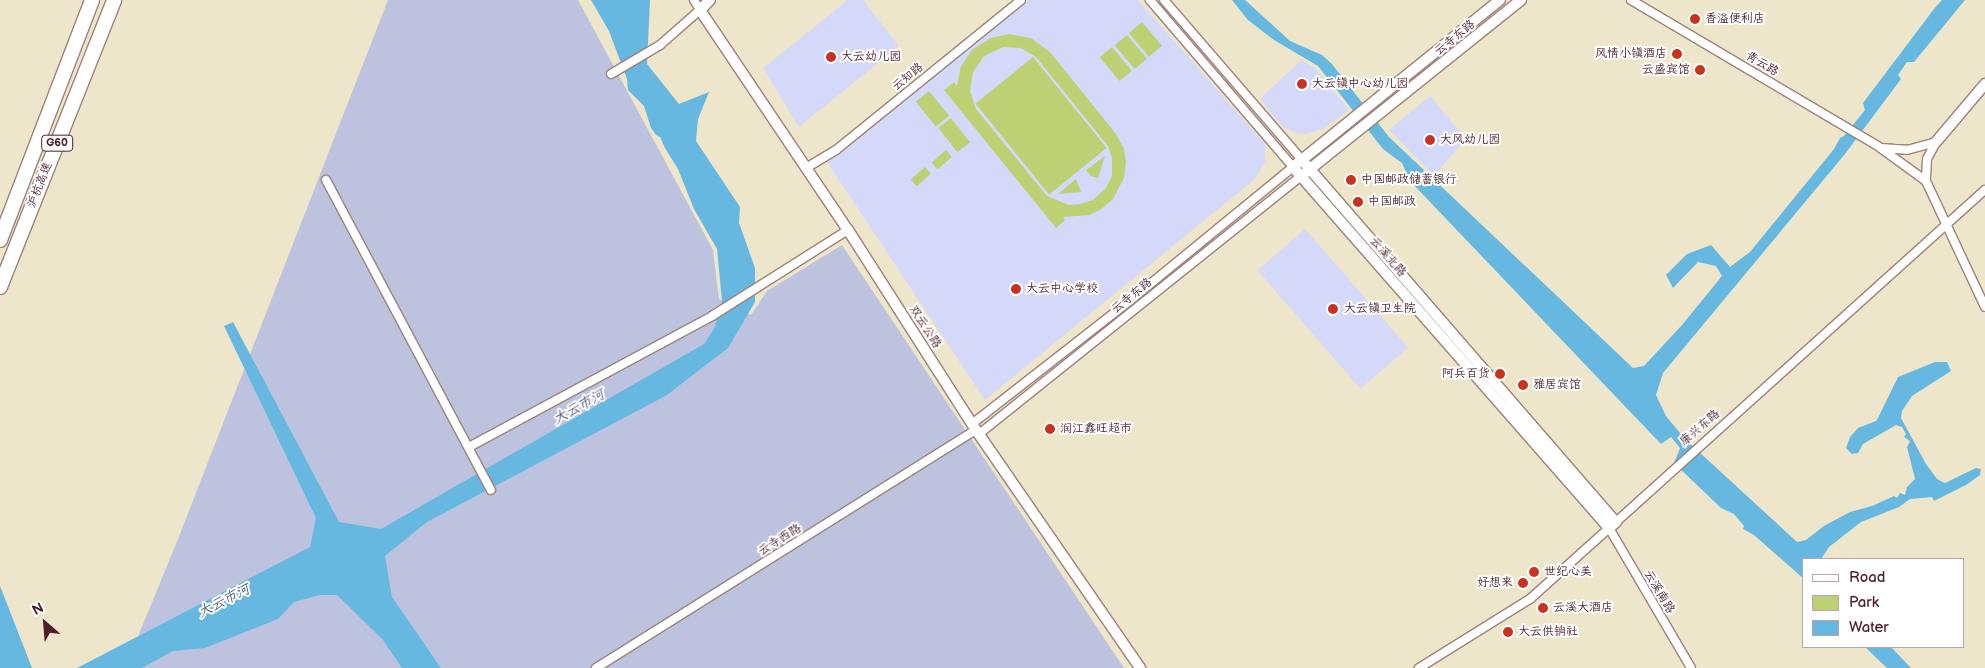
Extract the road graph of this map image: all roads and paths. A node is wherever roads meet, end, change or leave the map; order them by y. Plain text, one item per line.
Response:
1 (92, 0) edge
2 (114, 0) edge
3 (694, 0) edge
4 (710, 0) edge
5 (1021, 0) edge
6 (1150, 0) edge
7 (1164, 0) edge
8 (1500, 0) edge
9 (1521, 0) edge
10 (1631, 0) edge
11 (700, 10) junction
12 (611, 74) dead end
13 (1985, 84) edge
14 (1936, 142) junction
15 (1881, 148) junction
16 (1302, 160) junction
17 (1293, 167) junction
18 (806, 168) junction
19 (1310, 169) junction
20 (1301, 176) junction
21 (326, 180) dead end
22 (1926, 180) junction
23 (1985, 190) edge
24 (1945, 225) junction
25 (848, 230) junction
26 (0, 240) edge
27 (0, 287) edge
28 (1985, 307) edge
29 (976, 429) junction
30 (469, 447) junction
31 (491, 490) dead end
32 (1612, 525) junction
33 (596, 668) edge
34 (1140, 668) edge
35 (1419, 668) edge
36 (1691, 668) edge

1 - 26 highway, 沪杭高速 / G60
2 - 27 highway, 沪杭高速 / G60
3 - 11 street
4 - 11 street
5 - 18 street, 云知路
6 - 17 street, 云溪北路
7 - 16 street, 云溪北路
8 - 16 street, 云寺东路
9 - 19 street, 云寺东路
10 - 15 street, 青云路
11 - 12 street
11 - 18 street, 双云公路
13 - 14 street
14 - 15 street, 青云路
14 - 22 street
15 - 22 street, 青云路
16 - 17 street, 云寺东路
16 - 19 street, 云溪北路
17 - 20 street, 云溪北路
17 - 29 street, 云寺东路
18 - 25 street, 双云公路
19 - 20 street, 云寺东路
19 - 32 street, 云溪北路
20 - 29 street, 云寺东路
20 - 32 street, 云溪北路
21 - 30 street
22 - 24 street
23 - 24 street, 康兴东路
24 - 28 street
24 - 32 street, 康兴东路
25 - 29 street, 双云公路
25 - 30 street
29 - 33 street, 云寺西路
29 - 34 street, 双云公路
30 - 31 street
32 - 35 street, 康兴东路
32 - 36 street, 云溪南路

